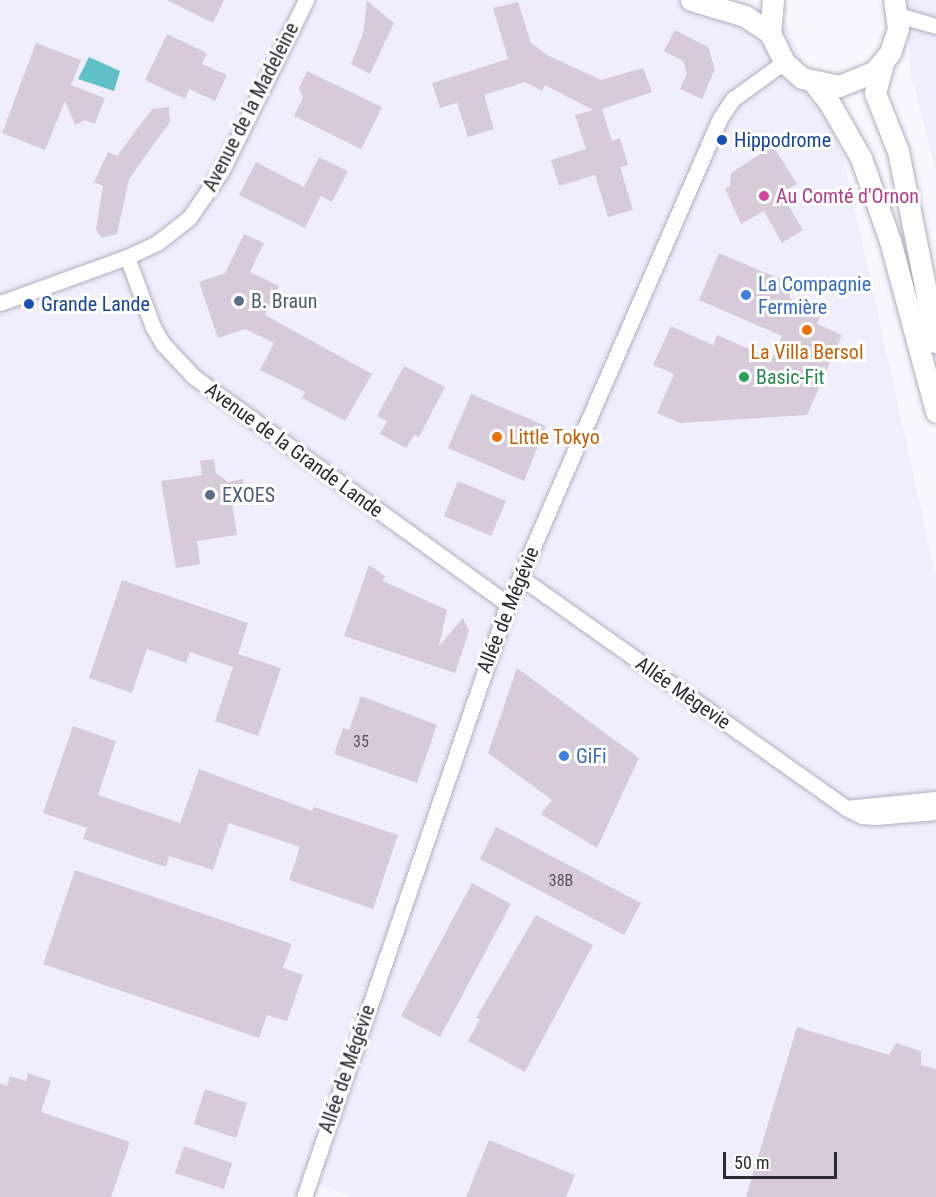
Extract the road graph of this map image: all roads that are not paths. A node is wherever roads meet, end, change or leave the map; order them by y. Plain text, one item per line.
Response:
1 (306, 0) edge
2 (768, 0) edge
3 (773, 0) edge
4 (692, 1) edge
5 (896, 8) edge
6 (936, 26) edge
7 (770, 33) junction
8 (783, 62) junction
9 (883, 63) junction
10 (814, 83) junction
11 (127, 257) junction
12 (0, 303) edge
13 (936, 342) edge
14 (936, 412) edge
15 (520, 577) junction
16 (508, 604) junction
17 (936, 799) edge
18 (846, 808) junction
19 (936, 812) edge
20 (304, 1197) edge

1 - 11 street, Avenue de la Madeleine
2 - 4 main road
3 - 7 main road
4 - 7 main road
5 - 6 street
5 - 9 main road
7 - 8 main road
8 - 10 main road
8 - 15 street, Allée de Mégévie
9 - 10 main road
9 - 13 main road
10 - 14 main road
11 - 12 street, Avenue de la Madeleine
11 - 16 street, Avenue de la Grande Lande
15 - 16 street, Allée de Mégévie
15 - 18 street, Allée Mègevie
16 - 20 street, Allée de Mégévie
17 - 18 street
18 - 19 street, Allée Mègevie

